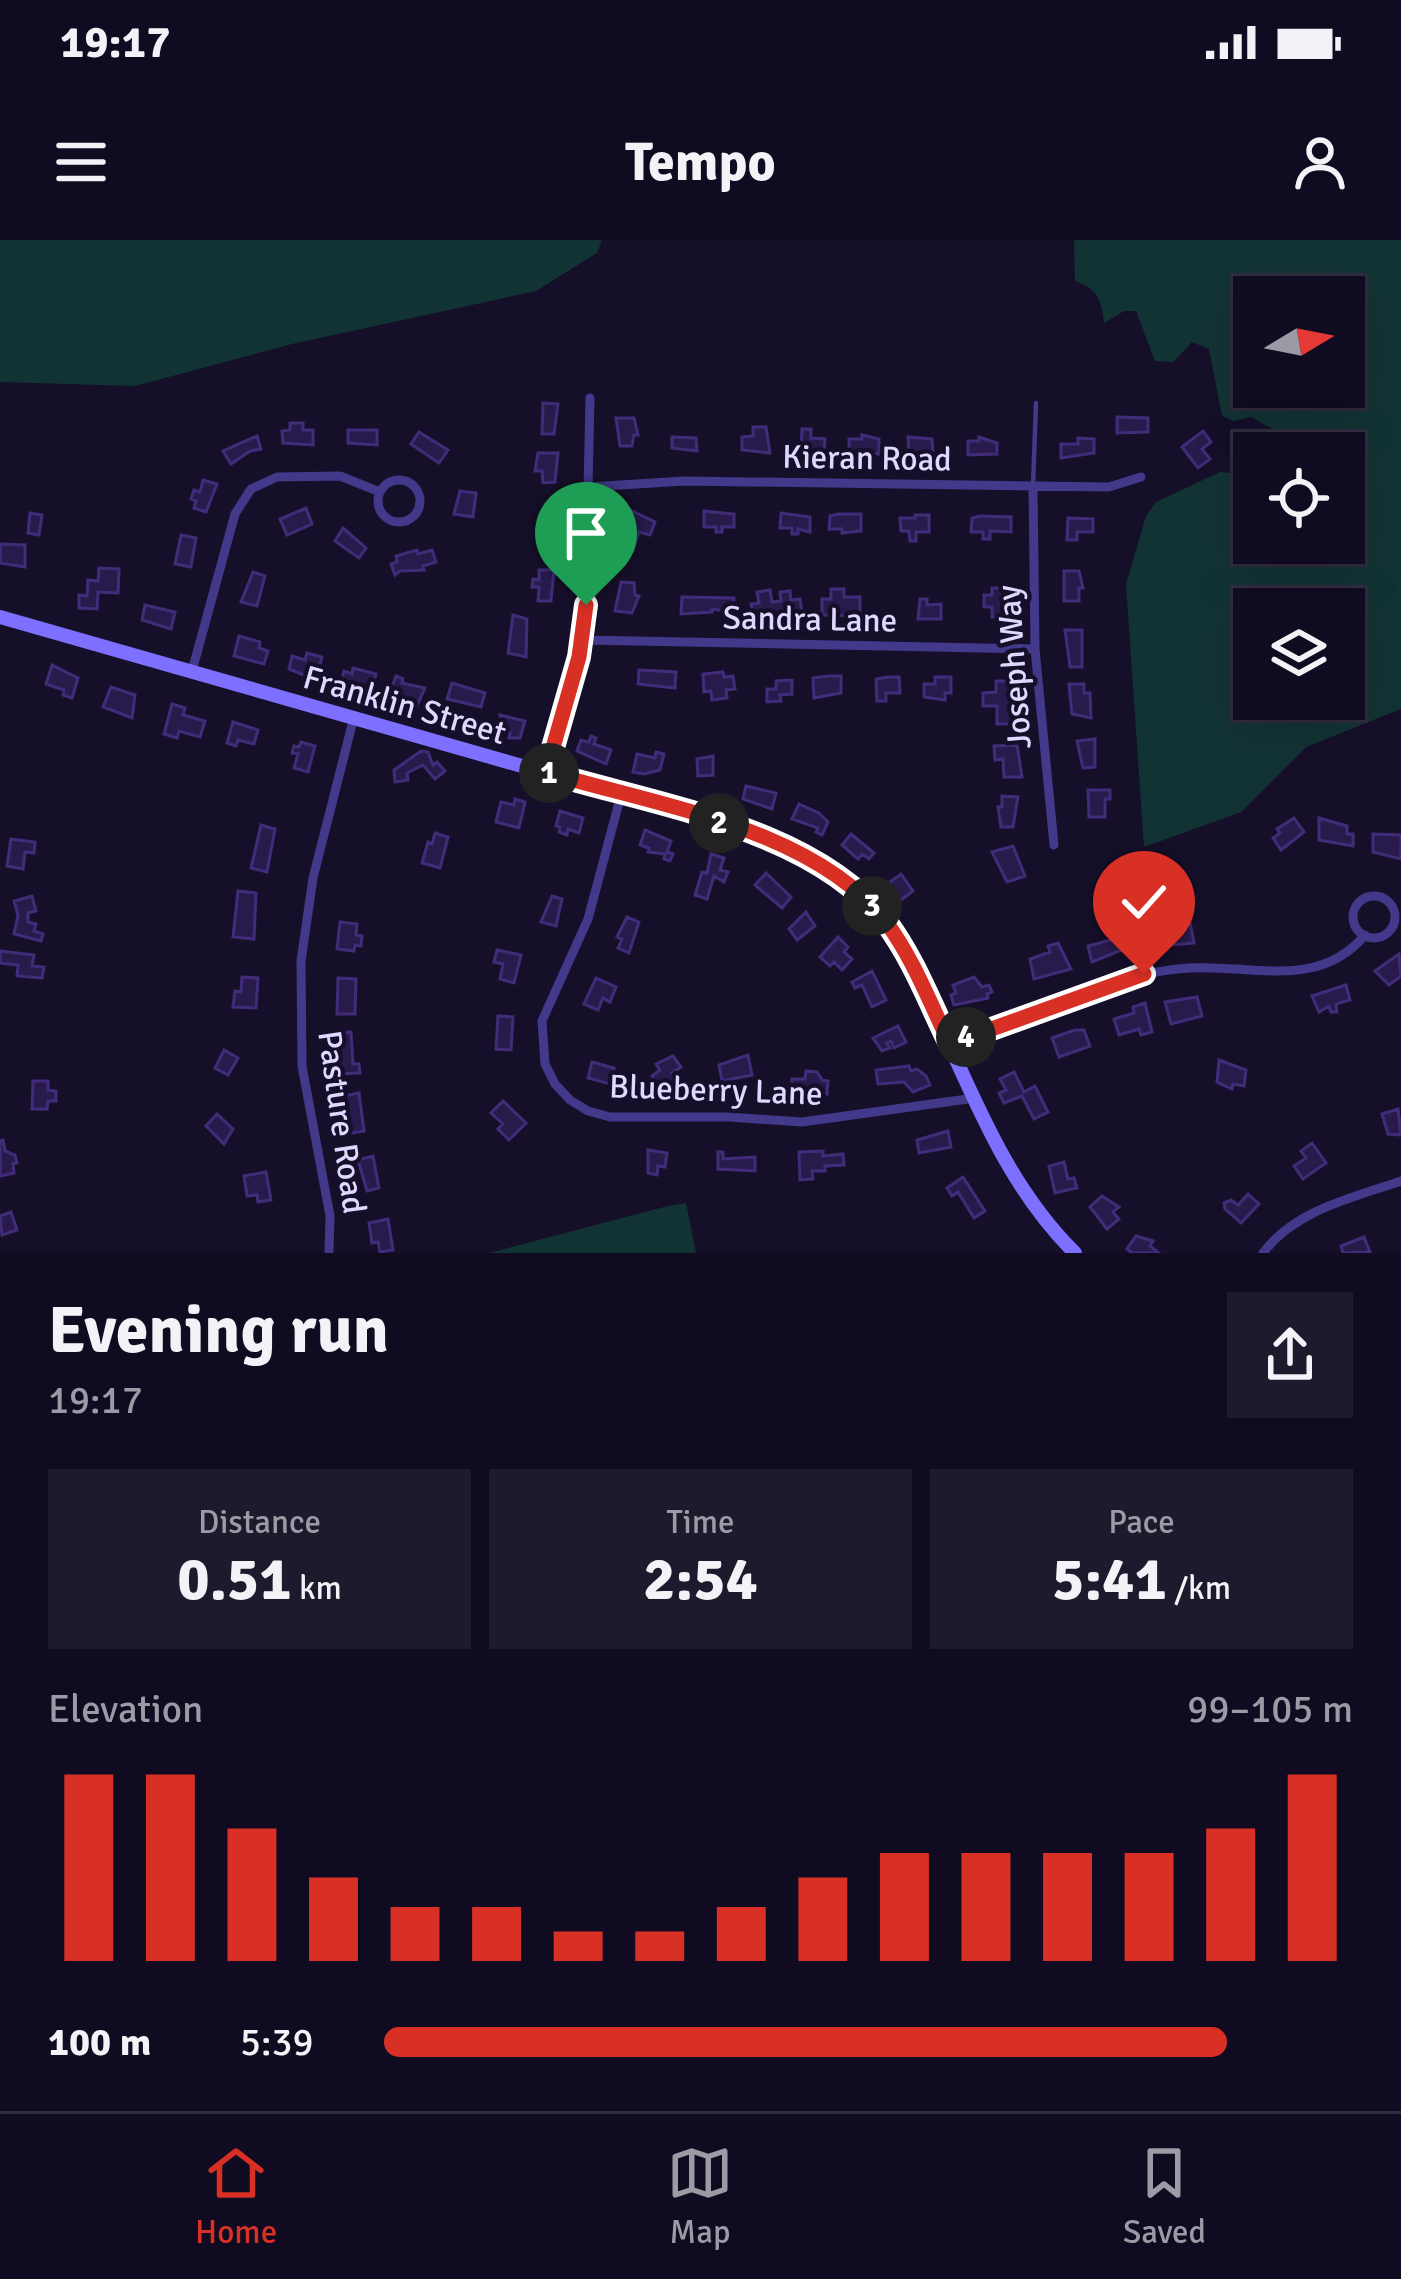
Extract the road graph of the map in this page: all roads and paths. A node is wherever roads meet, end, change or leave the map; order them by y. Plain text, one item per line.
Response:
1 (590, 398) dead end
2 (1036, 403) dead end
3 (1142, 477) dead end
4 (590, 487) junction
5 (1033, 487) junction
6 (380, 492) junction
7 (0, 617) edge
8 (583, 640) junction
9 (1035, 649) junction
10 (192, 670) junction
11 (354, 717) junction
12 (546, 772) junction
13 (621, 795) junction
14 (1054, 844) dead end
15 (1364, 935) junction
16 (950, 1044) junction
17 (975, 1098) junction
18 (1401, 1181) edge
19 (329, 1253) edge
20 (1075, 1253) edge
21 (1263, 1253) edge

1 - 4 street
2 - 5 lane
3 - 5 street, Kieran Road
4 - 5 street, Kieran Road
4 - 8 street
5 - 9 street, Joseph Way
6 - 6 street
6 - 10 street
7 - 10 main road, Franklin Street
8 - 9 street, Sandra Lane
8 - 12 street
9 - 14 street, Joseph Way
10 - 11 main road, Franklin Street
11 - 12 main road, Franklin Street
11 - 19 street, Pasture Road
12 - 13 main road, Franklin Street
13 - 16 main road, Franklin Street
13 - 17 street, Blueberry Lane
15 - 15 street
15 - 16 street
16 - 17 main road, Franklin Street
17 - 20 main road, Franklin Street
18 - 21 street

